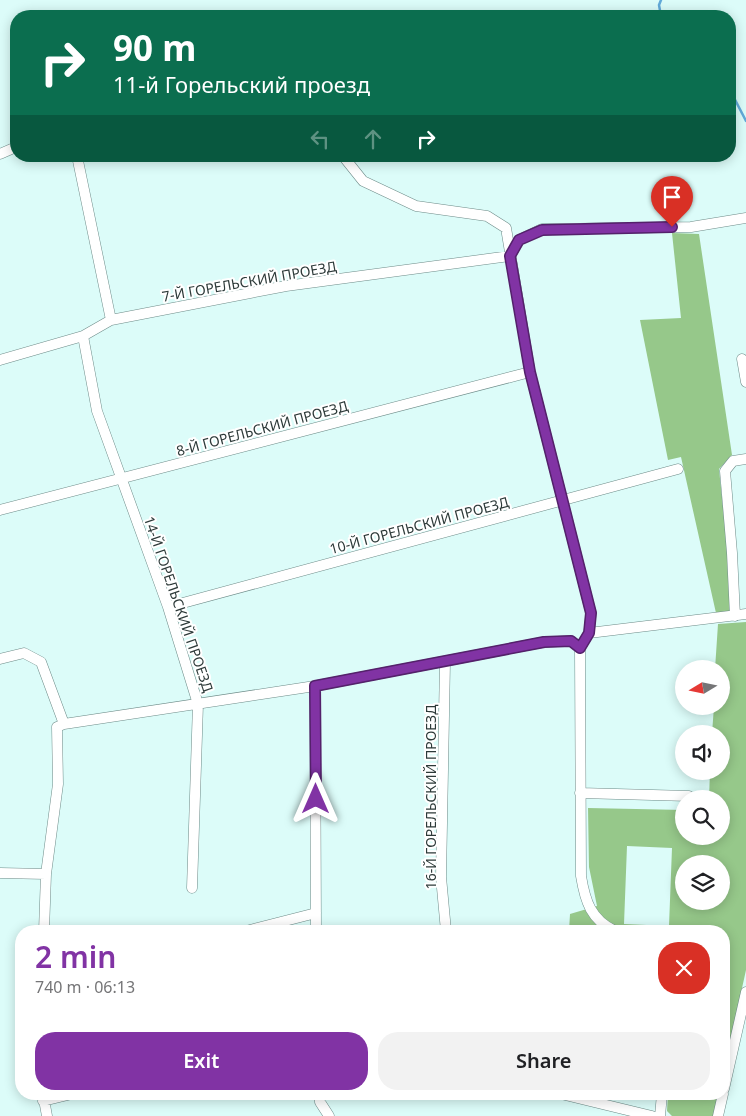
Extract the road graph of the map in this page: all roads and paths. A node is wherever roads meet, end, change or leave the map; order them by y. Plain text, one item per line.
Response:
1 (78, 162) edge
2 (348, 162) edge
3 (746, 218) edge
4 (510, 256) junction
5 (111, 320) junction
6 (83, 336) junction
7 (742, 359) dead end
8 (0, 360) edge
9 (530, 372) junction
10 (746, 382) edge
11 (746, 458) edge
12 (678, 468) dead end
13 (121, 479) junction
14 (562, 501) junction
15 (0, 510) edge
16 (168, 607) junction
17 (746, 614) edge
18 (734, 616) junction
19 (589, 633) junction
20 (580, 648) junction
21 (0, 660) edge
22 (445, 662) junction
23 (315, 686) junction
24 (198, 704) junction
25 (64, 724) junction
26 (580, 793) junction
27 (675, 796) edge
28 (0, 873) edge
29 (46, 874) junction
30 (192, 888) dead end
31 (316, 913) junction
32 (44, 925) edge
33 (269, 925) edge
34 (316, 925) edge
35 (445, 925) edge
36 (602, 925) edge
37 (746, 992) edge
38 (730, 1063) edge
39 (44, 1100) edge
40 (320, 1100) edge
41 (586, 1100) edge
42 (661, 1100) edge
43 (722, 1100) edge
44 (47, 1116) edge
45 (329, 1116) edge
46 (652, 1116) edge
47 (660, 1116) edge
48 (718, 1116) edge

1 - 5 street
2 - 4 street
3 - 4 street
4 - 5 street, 7-Й ГОРЕЛЬСКИЙ ПРОЕЗД
4 - 9 street
5 - 6 street, 7-Й ГОРЕЛЬСКИЙ ПРОЕЗД
6 - 8 street, 7-Й ГОРЕЛЬСКИЙ ПРОЕЗД
6 - 13 street, 14-Й ГОРЕЛЬСКИЙ ПРОЕЗД
7 - 10 street
9 - 13 street, 8-Й ГОРЕЛЬСКИЙ ПРОЕЗД
9 - 14 street
11 - 18 street
12 - 14 street, 10-Й ГОРЕЛЬСКИЙ ПРОЕЗД
13 - 15 street, 8-Й ГОРЕЛЬСКИЙ ПРОЕЗД
13 - 16 street, 14-Й ГОРЕЛЬСКИЙ ПРОЕЗД
14 - 16 street, 10-Й ГОРЕЛЬСКИЙ ПРОЕЗД
14 - 19 street
16 - 24 street, 14-Й ГОРЕЛЬСКИЙ ПРОЕЗД
17 - 18 street
18 - 19 street
19 - 20 street
20 - 22 street
20 - 26 street
21 - 25 street
22 - 23 street
22 - 35 street, 16-Й ГОРЕЛЬСКИЙ ПРОЕЗД
23 - 24 street
23 - 31 street
24 - 25 street
24 - 30 street, 14-Й ГОРЕЛЬСКИЙ ПРОЕЗД
25 - 29 street
26 - 27 street
26 - 36 street
28 - 29 street
29 - 32 street
31 - 33 street
31 - 34 street
37 - 38 street
39 - 44 street
40 - 45 street
41 - 46 street
42 - 47 street
43 - 48 street

